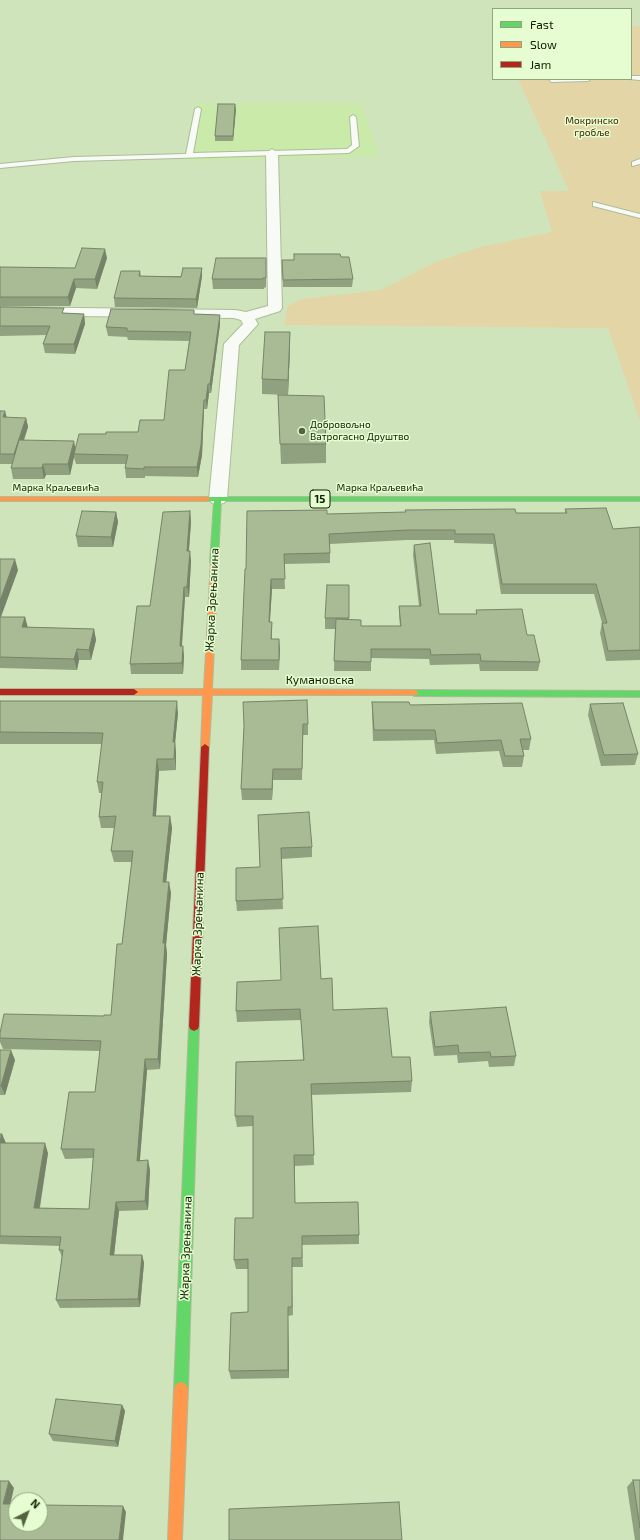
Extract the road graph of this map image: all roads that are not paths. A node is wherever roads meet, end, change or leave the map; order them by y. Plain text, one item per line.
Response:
1 (198, 109) dead end
2 (353, 117) dead end
3 (272, 153) junction
4 (189, 156) junction
5 (0, 166) edge
6 (596, 204) dead end
7 (640, 216) edge
8 (0, 311) edge
9 (246, 317) junction
10 (640, 498) edge
11 (0, 499) edge
12 (218, 499) junction
13 (0, 692) edge
14 (207, 692) junction
15 (640, 694) edge
16 (175, 1540) edge

1 - 4 lane
2 - 3 lane
3 - 4 lane
3 - 9 street
4 - 5 lane
6 - 7 lane
8 - 9 street
9 - 12 street, Жарка Зрењанина
10 - 12 street, Марка Краљевића / 15
11 - 12 street, Марка Краљевића / 15
12 - 14 street, Жарка Зрењанина
13 - 14 street, Кумановска
14 - 15 street, Кумановска
14 - 16 street, Жарка Зрењанина

